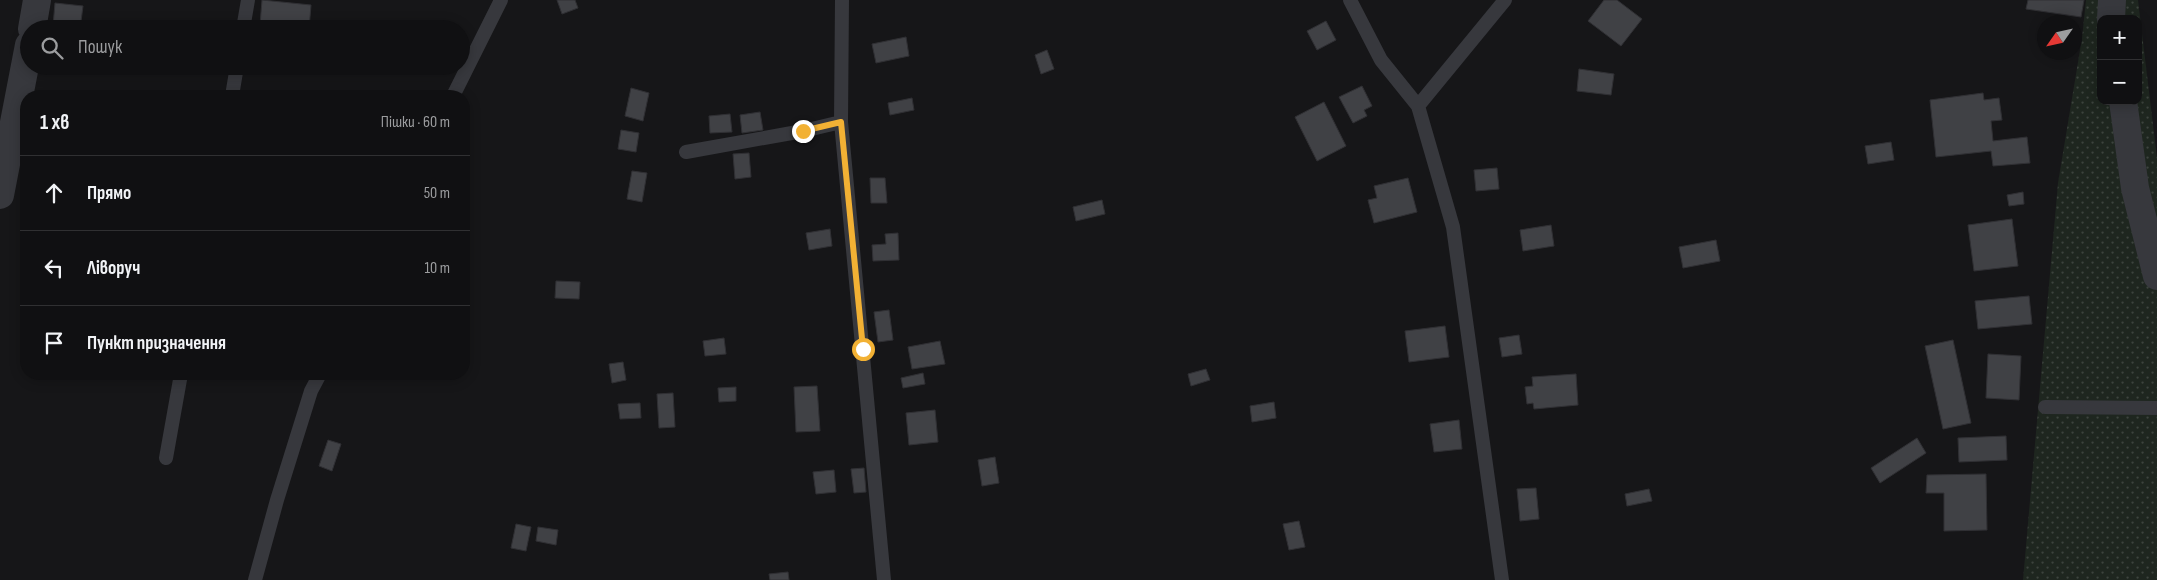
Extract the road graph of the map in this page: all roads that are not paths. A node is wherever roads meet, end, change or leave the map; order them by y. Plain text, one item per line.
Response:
1 (37, 0) edge
2 (248, 0) edge
3 (501, 0) edge
4 (842, 0) edge
5 (1350, 0) edge
6 (1505, 0) edge
7 (2112, 0) edge
8 (2111, 15) edge
9 (34, 20) edge
10 (245, 20) edge
11 (470, 62) edge
12 (23, 75) edge
13 (236, 75) edge
14 (464, 75) edge
15 (20, 90) edge
16 (233, 90) edge
17 (456, 90) edge
18 (20, 92) edge
19 (2124, 105) edge
20 (1418, 106) junction
21 (841, 122) junction
22 (686, 152) dead end
23 (2146, 185) edge
24 (0, 196) edge
25 (2157, 276) edge
26 (180, 380) edge
27 (317, 380) edge
28 (2045, 407) dead end
29 (2157, 408) edge
30 (166, 458) dead end
31 (255, 580) edge
32 (884, 580) edge
33 (1502, 580) edge

1 - 9 street
2 - 10 lane
3 - 11 lane
4 - 21 lane
5 - 20 lane
6 - 20 lane
7 - 8 street
12 - 15 street
13 - 16 lane
14 - 17 lane
18 - 24 street
19 - 23 street
20 - 33 lane
21 - 22 lane
21 - 32 lane
23 - 25 street
26 - 30 lane
27 - 31 lane
28 - 29 lane

